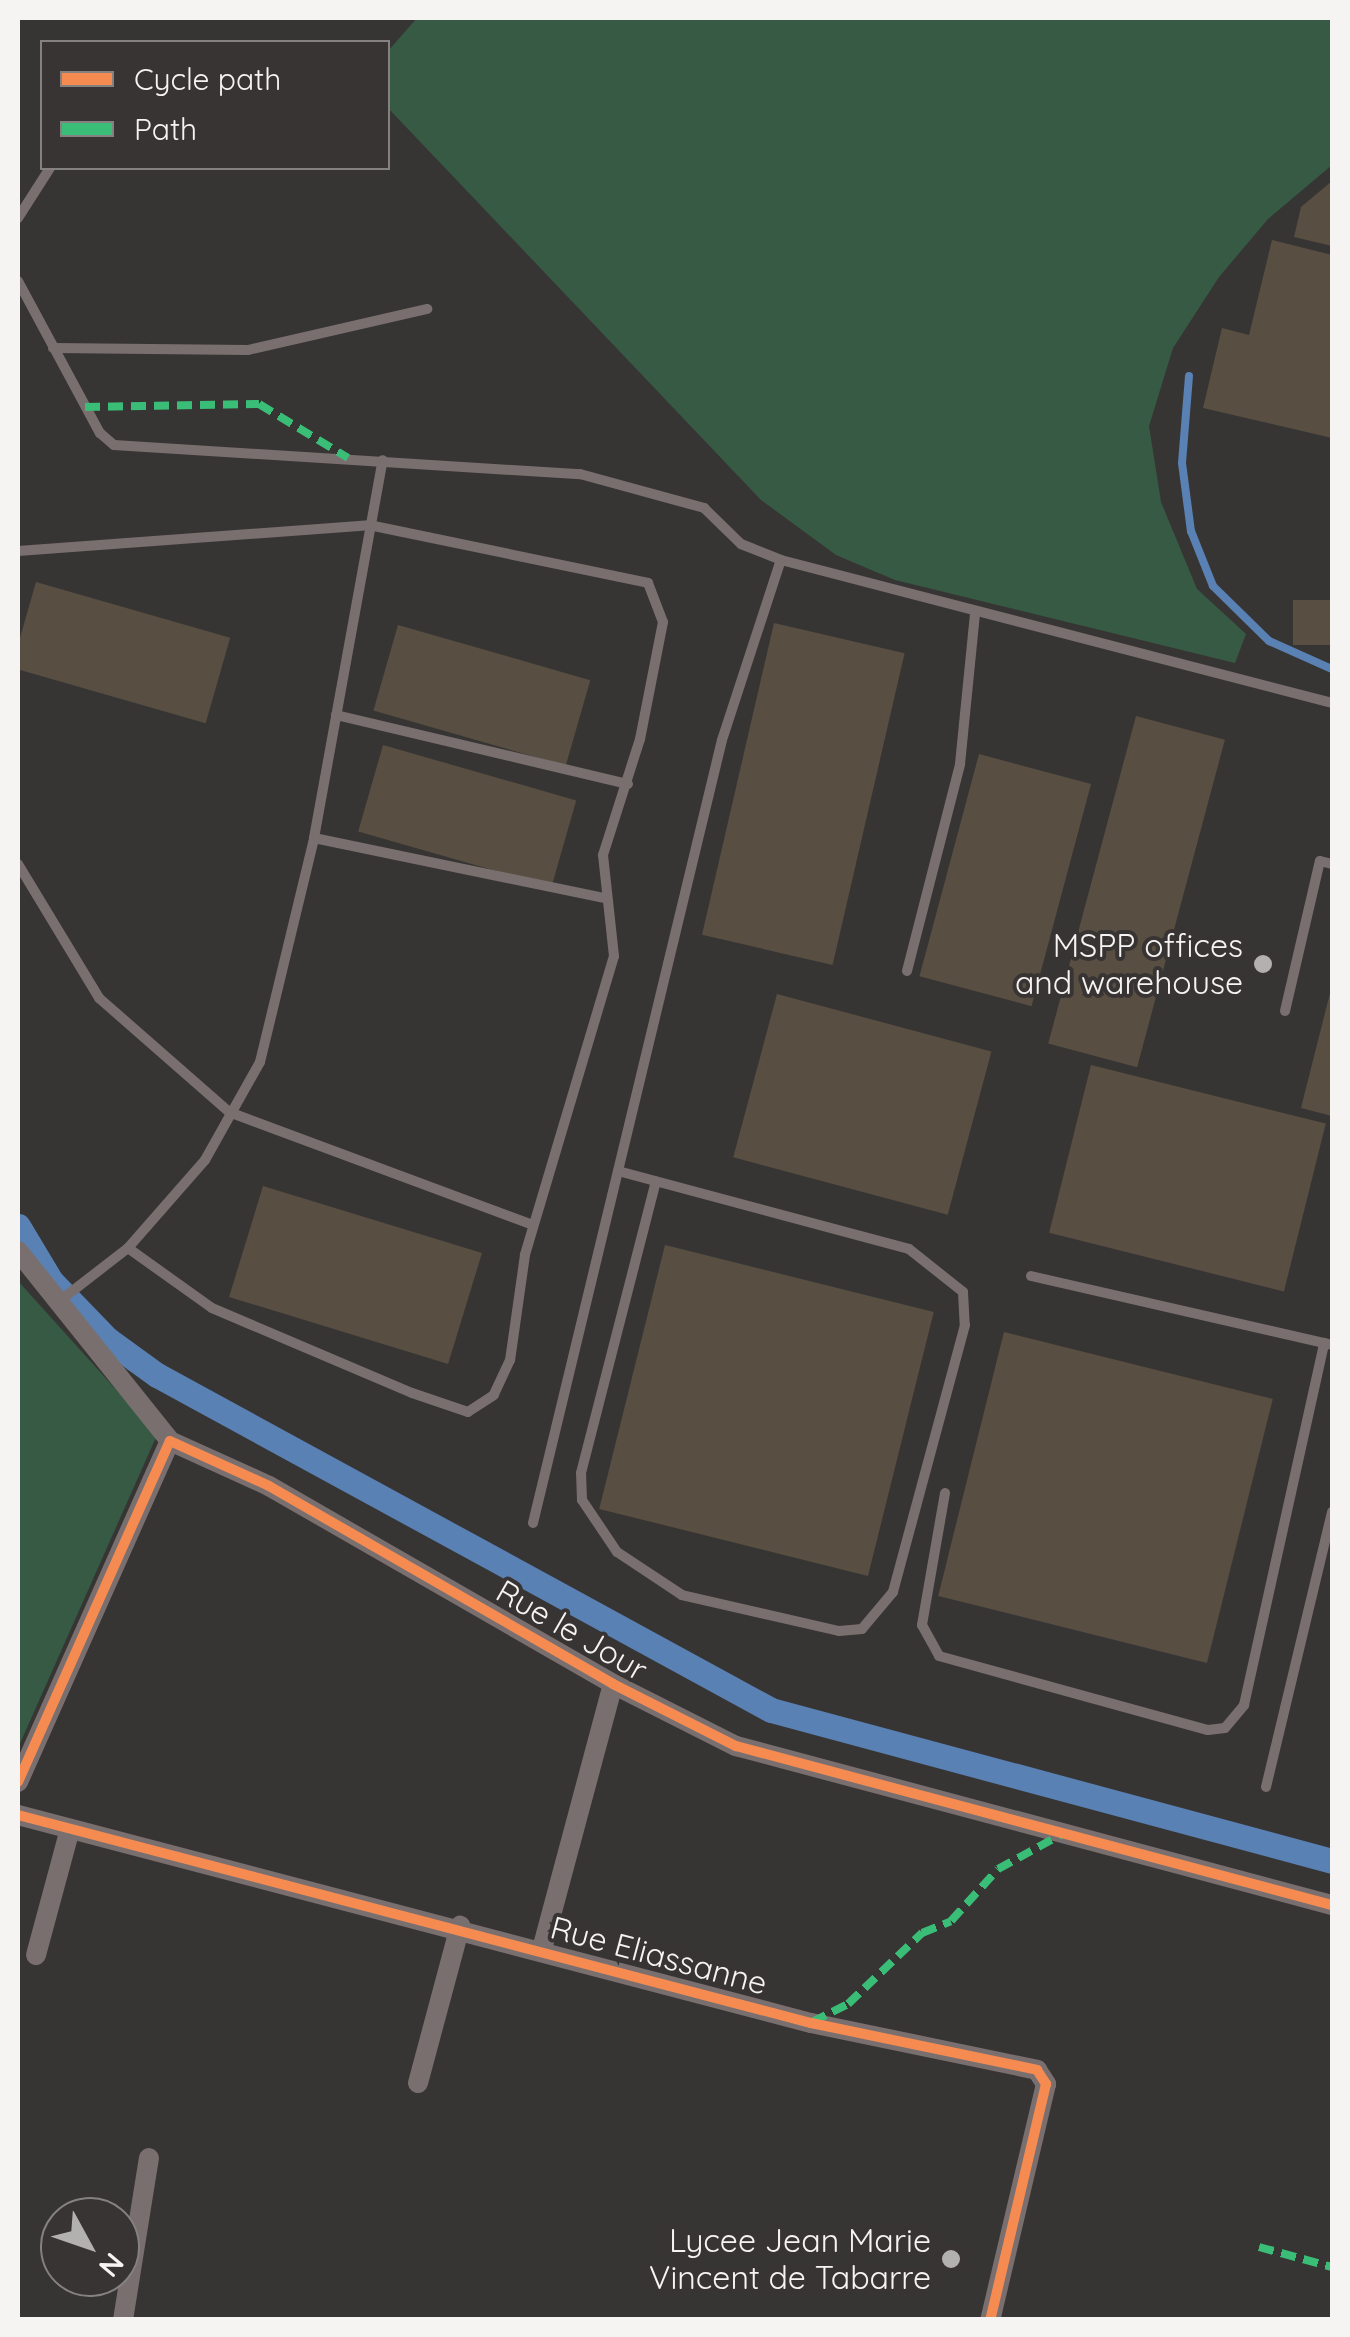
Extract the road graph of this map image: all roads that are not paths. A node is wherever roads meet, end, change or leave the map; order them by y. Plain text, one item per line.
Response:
1 (49, 170) edge
2 (18, 218) edge
3 (18, 281) edge
4 (427, 309) dead end
5 (53, 348) junction
6 (384, 460) junction
7 (369, 525) junction
8 (18, 551) edge
9 (781, 560) junction
10 (975, 613) junction
11 (1332, 703) edge
12 (336, 715) junction
13 (628, 784) junction
14 (314, 838) junction
15 (18, 864) edge
16 (1332, 864) edge
17 (604, 898) junction
18 (907, 971) dead end
19 (1285, 1011) dead end
20 (229, 1112) junction
21 (618, 1171) junction
22 (656, 1181) junction
23 (533, 1225) junction
24 (128, 1248) junction
25 (18, 1252) edge
26 (1031, 1276) dead end
27 (55, 1304) junction
28 (1328, 1344) edge
29 (170, 1440) junction
30 (944, 1493) dead end
31 (1332, 1512) edge
32 (533, 1522) dead end
33 (612, 1684) junction
34 (18, 1782) edge
35 (1266, 1787) dead end
36 (18, 1815) edge
37 (69, 1833) junction
38 (1332, 1905) edge
39 (460, 1926) junction
40 (542, 1949) junction
41 (36, 1955) dead end
42 (418, 2083) dead end
43 (149, 2158) dead end
44 (124, 2320) edge
45 (990, 2320) edge

1 - 2 lane
3 - 5 lane
4 - 5 lane
5 - 6 lane
6 - 7 lane
6 - 9 lane
7 - 8 lane
7 - 12 lane
7 - 13 lane
9 - 10 lane
9 - 21 lane
10 - 11 lane
10 - 18 lane
12 - 13 lane
12 - 14 lane
13 - 17 lane
14 - 17 lane
14 - 20 lane
15 - 20 lane
16 - 19 lane
17 - 23 lane
20 - 23 lane
20 - 24 lane
21 - 22 lane
21 - 32 lane
22 - 22 lane
23 - 24 lane
24 - 27 lane
25 - 27 street
26 - 28 lane
27 - 29 street
28 - 30 lane
29 - 33 street, Rue le Jour
29 - 34 street
31 - 35 lane
33 - 38 street, Rue le Jour
33 - 40 street
36 - 37 street, Rue Eliassanne
37 - 39 street, Rue Eliassanne
37 - 41 street
39 - 40 street, Rue Eliassanne
39 - 42 street
40 - 45 street, Rue Eliassanne
43 - 44 street

